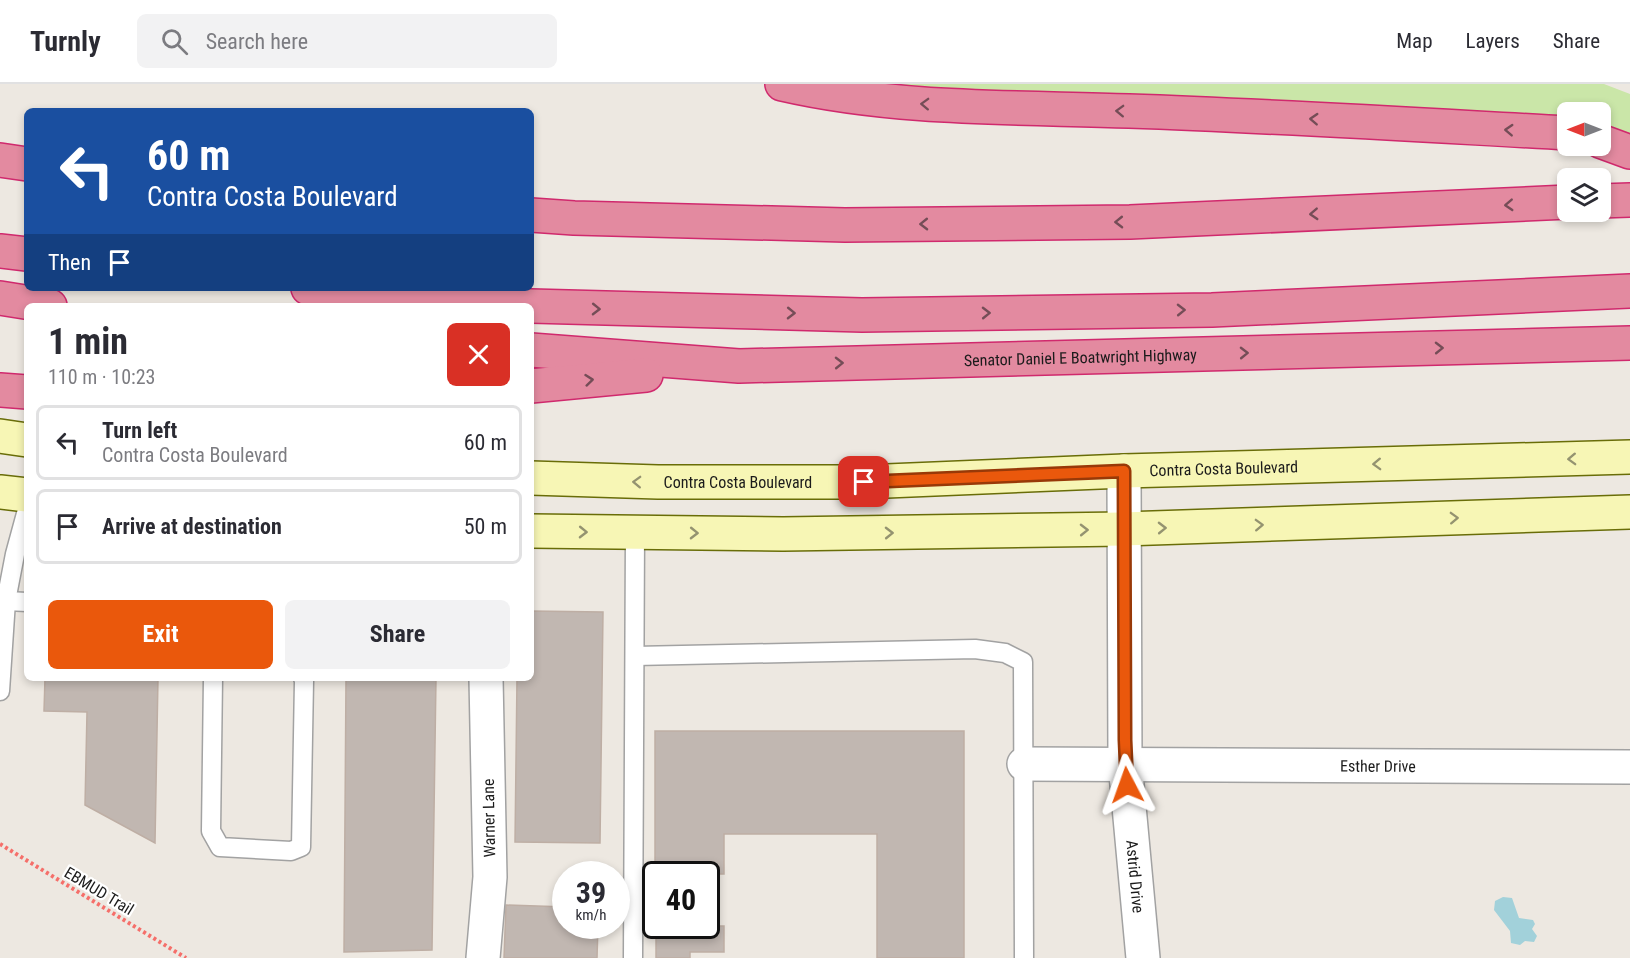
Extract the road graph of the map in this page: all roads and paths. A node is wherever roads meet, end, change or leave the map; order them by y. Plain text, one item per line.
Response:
1 (782, 84) edge
2 (1557, 132) edge
3 (1611, 145) edge
4 (1630, 152) edge
5 (0, 160) edge
6 (24, 164) edge
7 (1630, 200) edge
8 (1611, 201) edge
9 (1557, 203) edge
10 (534, 214) edge
11 (0, 250) edge
12 (24, 254) edge
13 (344, 291) edge
14 (1630, 291) edge
15 (0, 298) edge
16 (31, 303) edge
17 (489, 303) edge
18 (534, 306) edge
19 (1630, 343) edge
20 (534, 350) edge
21 (739, 366) junction
22 (534, 386) edge
23 (0, 390) edge
24 (24, 392) edge
25 (0, 436) edge
26 (24, 440) edge
27 (1630, 457) edge
28 (1124, 471) junction
29 (534, 478) edge
30 (0, 492) edge
31 (24, 495) edge
32 (1630, 512) edge
33 (24, 521) edge
34 (1123, 529) junction
35 (534, 531) edge
36 (635, 532) junction
37 (6, 601) junction
38 (24, 602) edge
39 (635, 656) junction
40 (213, 681) edge
41 (304, 681) edge
42 (486, 681) edge
43 (0, 691) edge
44 (1125, 763) junction
45 (1024, 764) junction
46 (1630, 767) edge
47 (0, 844) edge
48 (186, 958) edge
49 (483, 958) edge
50 (633, 958) edge
51 (1024, 958) edge
52 (1143, 958) edge

2 -> 1 highway
3 - 4 highway
5 - 6 highway
7 - 8 highway
9 -> 10 highway
11 - 12 highway
13 - 17 highway
18 -> 14 highway
15 - 16 highway
21 -> 19 highway, Senator Daniel E Boatwright Highway
20 - 21 highway, Senator Daniel E Boatwright Highway
22 -> 21 highway
23 - 24 highway
25 - 26 main road
27 -> 28 main road, Contra Costa Boulevard
28 -> 29 main road, Contra Costa Boulevard
28 - 34 street, Astrid Drive
30 - 31 main road
34 -> 32 main road
33 - 37 lane
36 -> 34 main road
34 - 44 street, Astrid Drive
35 -> 36 main road
36 - 39 lane
37 - 38 lane
37 - 43 lane
39 - 45 lane
39 - 50 lane
40 - 41 lane
42 - 49 street, Warner Lane
44 - 45 street, Esther Drive
44 - 46 street, Esther Drive
44 - 52 street, Astrid Drive
45 - 51 lane
47 - 48 path, EBMUD Trail

